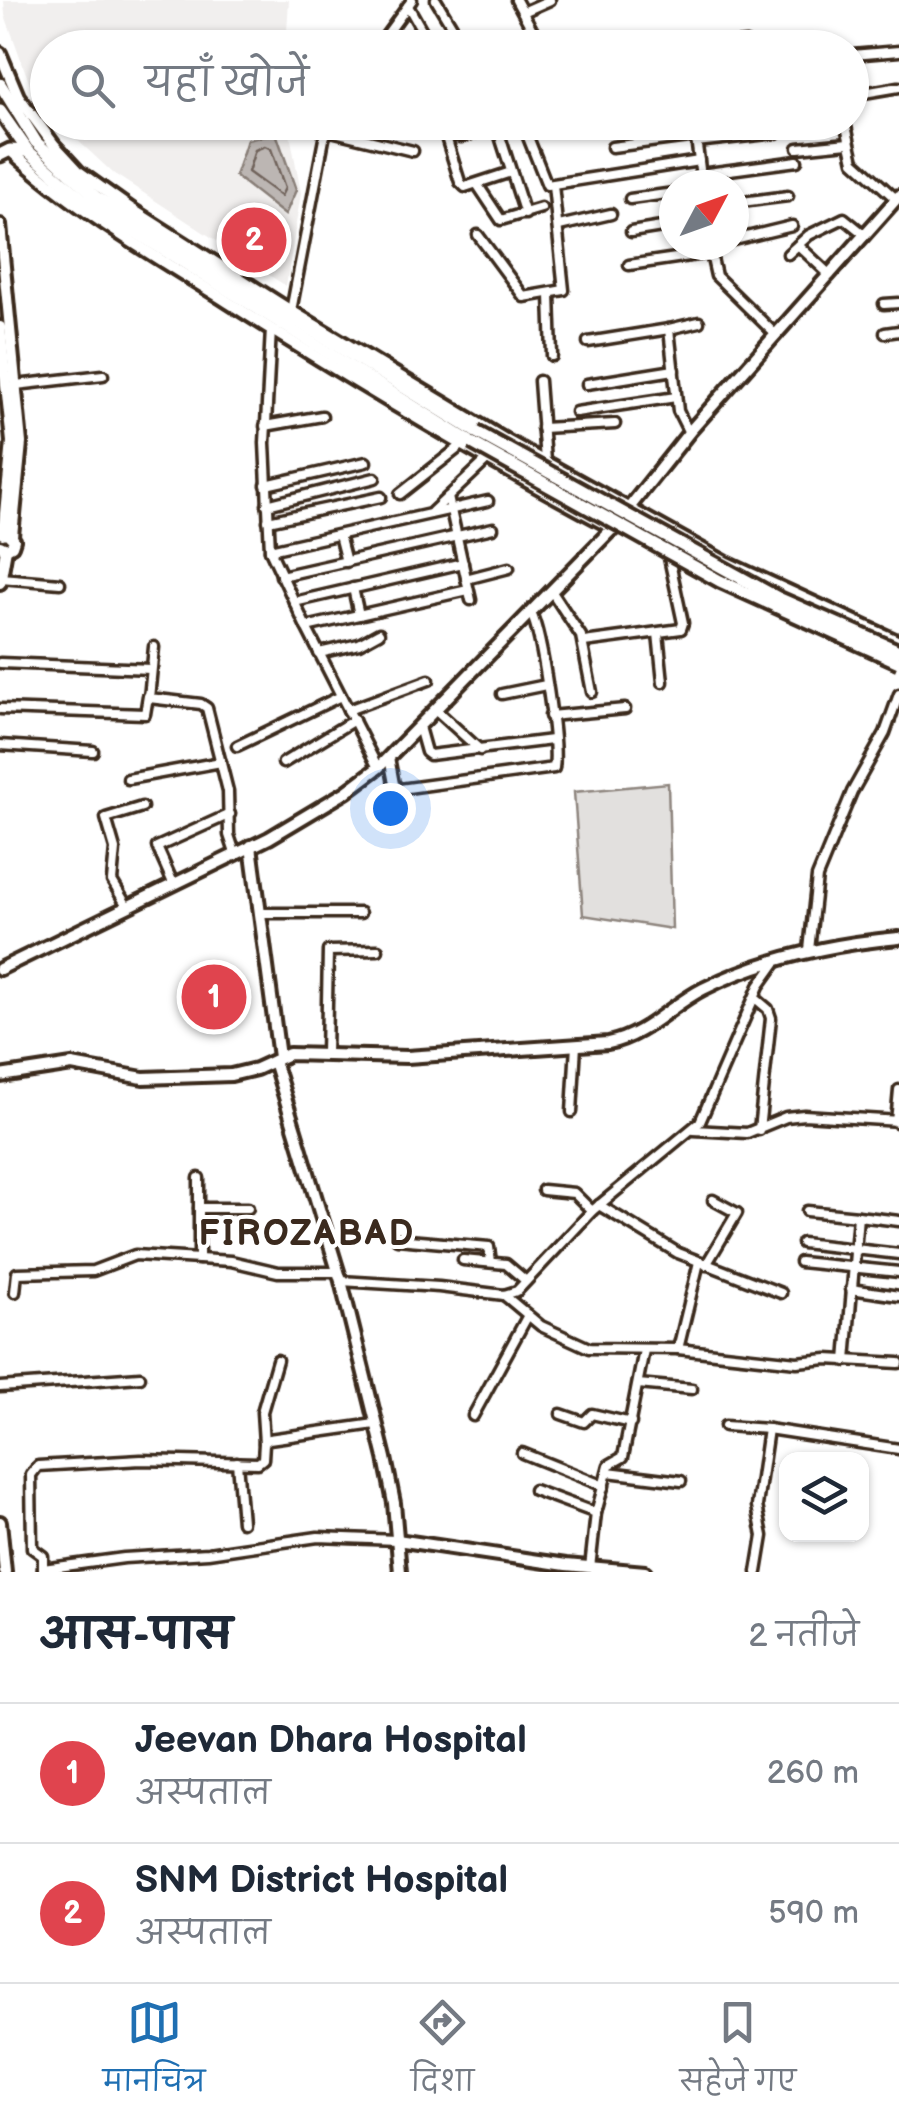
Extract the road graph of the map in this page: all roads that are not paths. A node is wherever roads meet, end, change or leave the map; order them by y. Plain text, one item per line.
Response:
1 (436, 0) edge
2 (516, 0) edge
3 (550, 0) edge
4 (410, 3) edge
5 (523, 12) junction
6 (390, 30) edge
7 (423, 30) edge
8 (454, 30) edge
9 (532, 30) edge
10 (899, 51) edge
11 (0, 53) edge
12 (869, 54) edge
13 (899, 88) edge
14 (869, 92) edge
15 (6, 101) edge
16 (30, 118) edge
17 (30, 132) edge
18 (36, 140) edge
19 (51, 140) edge
20 (326, 140) edge
21 (376, 140) edge
22 (446, 140) edge
23 (501, 140) edge
24 (528, 140) edge
25 (687, 140) edge
26 (696, 140) edge
27 (847, 140) edge
28 (848, 144) junction
29 (612, 148) dead end
30 (798, 148) dead end
31 (28, 151) junction
32 (413, 151) dead end
33 (5, 152) edge
34 (699, 161) junction
35 (797, 161) dead end
36 (700, 170) edge
37 (730, 170) edge
38 (511, 172) junction
39 (476, 184) junction
40 (553, 185) junction
41 (659, 194) edge
42 (788, 196) dead end
43 (898, 198) edge
44 (630, 199) dead end
45 (749, 201) edge
46 (541, 208) dead end
47 (524, 214) junction
48 (612, 214) dead end
49 (0, 226) edge
50 (559, 226) junction
51 (792, 226) dead end
52 (659, 227) edge
53 (631, 232) dead end
54 (478, 235) dead end
55 (865, 235) junction
56 (749, 236) edge
57 (798, 244) junction
58 (788, 254) dead end
59 (659, 258) edge
60 (713, 260) edge
61 (629, 265) dead end
62 (830, 275) junction
63 (4, 289) edge
64 (550, 294) junction
65 (899, 303) edge
66 (884, 304) dead end
67 (291, 311) junction
68 (700, 322) dead end
69 (0, 327) edge
70 (669, 328) junction
71 (271, 329) junction
72 (899, 331) edge
73 (885, 332) dead end
74 (776, 335) junction
75 (588, 342) dead end
76 (552, 356) dead end
77 (2, 362) edge
78 (674, 370) junction
79 (103, 375) dead end
80 (539, 381) dead end
81 (588, 384) dead end
82 (16, 385) junction
83 (676, 396) junction
84 (576, 412) dead end
85 (322, 416) dead end
86 (614, 424) dead end
87 (265, 426) junction
88 (542, 428) junction
89 (689, 433) junction
90 (470, 440) junction
91 (487, 460) junction
92 (545, 461) junction
93 (366, 462) dead end
94 (375, 478) dead end
95 (266, 485) junction
96 (400, 494) dead end
97 (448, 496) junction
98 (381, 497) dead end
99 (488, 501) dead end
100 (267, 505) junction
101 (451, 508) junction
102 (629, 508) junction
103 (430, 514) junction
104 (268, 521) junction
105 (493, 528) dead end
106 (614, 528) junction
107 (339, 534) junction
108 (457, 536) junction
109 (4, 540) edge
110 (270, 550) junction
111 (669, 558) junction
112 (346, 562) junction
113 (462, 563) junction
114 (509, 568) dead end
115 (281, 576) junction
116 (466, 578) junction
117 (0, 581) edge
118 (60, 584) dead end
119 (352, 588) junction
120 (552, 592) junction
121 (294, 602) junction
122 (531, 613) junction
123 (359, 615) junction
124 (306, 627) junction
125 (379, 633) dead end
126 (658, 633) junction
127 (584, 642) junction
128 (899, 642) edge
129 (154, 648) dead end
130 (899, 651) edge
131 (319, 653) junction
132 (0, 662) edge
133 (899, 665) edge
134 (151, 669) junction
135 (429, 680) dead end
136 (662, 682) dead end
137 (546, 684) junction
138 (592, 692) dead end
139 (502, 694) dead end
140 (899, 694) edge
141 (148, 696) junction
142 (341, 696) junction
143 (0, 709) edge
144 (625, 709) dead end
145 (348, 710) junction
146 (436, 710) junction
147 (550, 716) junction
148 (354, 720) junction
149 (419, 727) junction
150 (552, 740) junction
151 (0, 744) edge
152 (237, 746) dead end
153 (480, 750) junction
154 (93, 751) dead end
155 (389, 757) junction
156 (221, 762) junction
157 (283, 763) dead end
158 (378, 768) junction
159 (128, 779) dead end
160 (142, 808) dead end
161 (230, 814) junction
162 (252, 846) junction
163 (235, 854) junction
164 (173, 883) junction
165 (127, 906) junction
166 (261, 913) junction
167 (360, 913) dead end
168 (899, 938) edge
169 (378, 950) dead end
170 (810, 950) junction
171 (777, 961) junction
172 (0, 970) edge
173 (755, 998) junction
174 (576, 1045) junction
175 (326, 1055) junction
176 (276, 1059) junction
177 (0, 1076) edge
178 (899, 1090) edge
179 (572, 1112) dead end
180 (897, 1122) edge
181 (694, 1130) junction
182 (759, 1130) junction
183 (199, 1178) dead end
184 (543, 1190) dead end
185 (713, 1200) dead end
186 (199, 1208) junction
187 (248, 1208) dead end
188 (595, 1208) junction
189 (807, 1211) dead end
190 (858, 1216) junction
191 (899, 1221) edge
192 (397, 1239) dead end
193 (802, 1243) dead end
194 (855, 1249) junction
195 (899, 1254) edge
196 (198, 1259) junction
197 (462, 1260) dead end
198 (490, 1262) junction
199 (800, 1262) dead end
200 (703, 1264) junction
201 (853, 1267) junction
202 (899, 1272) edge
203 (339, 1277) junction
204 (526, 1281) junction
205 (850, 1289) junction
206 (15, 1292) dead end
207 (781, 1292) dead end
208 (504, 1296) junction
209 (899, 1296) edge
210 (528, 1317) junction
211 (678, 1349) junction
212 (644, 1350) junction
213 (277, 1360) dead end
214 (846, 1360) junction
215 (899, 1363) edge
216 (140, 1377) dead end
217 (638, 1384) junction
218 (0, 1387) edge
219 (692, 1389) dead end
220 (562, 1414) dead end
221 (474, 1416) dead end
222 (631, 1422) junction
223 (375, 1424) junction
224 (726, 1426) dead end
225 (768, 1429) junction
226 (264, 1443) junction
227 (899, 1450) edge
228 (522, 1453) dead end
229 (237, 1462) junction
230 (608, 1472) junction
231 (682, 1481) dead end
232 (604, 1486) junction
233 (534, 1490) dead end
234 (596, 1513) junction
235 (0, 1522) edge
236 (242, 1522) dead end
237 (397, 1540) junction
238 (108, 1561) junction
239 (590, 1568) junction
240 (43, 1571) edge
241 (5, 1572) edge
242 (110, 1572) edge
243 (400, 1572) edge
244 (628, 1572) edge
245 (646, 1572) edge
246 (758, 1572) edge

1 - 8 street
2 - 5 street
3 - 5 street
4 - 6 street
4 - 7 street
5 - 9 street
10 - 12 street
11 - 15 street
13 - 14 street
15 - 16 street
15 - 17 main road
15 - 31 main road
18 - 90 main road
19 - 67 street
20 - 67 street
21 - 32 street
22 - 39 street
23 - 38 street
24 - 40 street
25 - 29 street
26 - 34 street
27 - 28 street
28 - 30 street
28 - 43 street
31 - 33 main road
31 - 90 main road
33 - 71 street
34 - 36 street
34 - 40 street
35 - 37 street
38 - 39 street
38 - 47 street
39 - 47 street
40 - 50 street
41 - 44 street
42 - 45 street
43 - 55 street
46 - 47 street
48 - 50 street
49 - 63 street
50 - 64 street
51 - 56 street
52 - 53 street
54 - 64 street
55 - 57 street
55 - 62 street
57 - 58 street
57 - 62 street
59 - 61 street
60 - 74 street
62 - 74 street
63 - 82 street
64 - 76 street
65 - 66 street
67 - 92 street
68 - 70 street
69 - 77 street
70 - 75 street
70 - 78 street
71 - 87 street
71 - 90 street
72 - 73 street
74 - 89 street
77 - 109 street
78 - 81 street
78 - 83 street
79 - 82 street
80 - 88 street
82 - 109 street
83 - 84 street
83 - 89 street
85 - 87 street
86 - 88 street
87 - 95 street
88 - 92 street
89 - 102 street
90 - 91 street
90 - 96 street
90 - 130 main road, bridge
90 - 133 main road, bridge
91 - 97 street
91 - 106 street
92 - 102 street
93 - 95 street
94 - 100 street
95 - 100 street
97 - 101 street
97 - 103 street
98 - 104 street
99 - 101 street
100 - 104 street
101 - 103 street
101 - 108 street
102 - 106 street
102 - 128 street
103 - 107 street
104 - 110 street
105 - 108 street
106 - 111 street
106 - 120 street
107 - 110 street
107 - 112 street
108 - 112 street
108 - 113 street
109 - 117 street
110 - 115 street
111 - 126 street
111 - 133 street
112 - 115 street
113 - 116 street
113 - 119 street
114 - 116 street
115 - 121 street
116 - 123 street
117 - 118 street
119 - 121 street
119 - 123 street
120 - 122 street
120 - 127 street
121 - 124 street
122 - 137 street
122 - 146 street
123 - 124 street
124 - 131 street
125 - 131 street
126 - 127 street
126 - 136 street
127 - 138 street
129 - 134 street
131 - 142 street
132 - 134 street
134 - 141 street
135 - 145 street
137 - 139 street
137 - 147 street
140 - 170 street
141 - 143 street
141 - 156 street
142 - 145 street
142 - 152 street
144 - 147 street
145 - 148 street
146 - 149 street
146 - 153 street
147 - 150 street
148 - 157 street
148 - 158 street
149 - 153 street
149 - 155 street
150 - 153 street
150 - 155 street
151 - 154 street
155 - 158 street
156 - 159 street
156 - 161 street
158 - 162 street
160 - 165 street
161 - 163 street
161 - 164 street
162 - 163 street
162 - 166 street
163 - 164 street
164 - 165 street
165 - 172 street
166 - 167 street
166 - 176 street
168 - 170 street
169 - 175 street
170 - 171 street
171 - 173 street
171 - 174 street
173 - 181 street
173 - 182 street
174 - 175 street
174 - 179 street
175 - 176 street
176 - 177 street
176 - 203 street
178 - 180 street
180 - 182 street
181 - 182 street
181 - 188 street
183 - 186 street
184 - 188 street
185 - 200 street
186 - 187 street
186 - 196 street
188 - 200 street
188 - 204 street
189 - 190 street
190 - 191 street
190 - 194 street
192 - 198 street
193 - 194 street
194 - 195 street
194 - 201 street
196 - 203 street
196 - 206 street
197 - 198 street
198 - 204 street
199 - 201 street
200 - 207 street
200 - 211 street
201 - 202 street
201 - 205 street
203 - 208 street
203 - 223 street
204 - 208 street
205 - 209 street
205 - 214 street
208 - 210 street
210 - 212 street
210 - 221 street
211 - 212 street
211 - 214 street
212 - 217 street
213 - 226 street
214 - 215 street
216 - 218 street
217 - 219 street
217 - 222 street
220 - 222 street
222 - 230 street
223 - 226 street
223 - 237 street
224 - 225 street
225 - 227 street
225 - 246 street
226 - 229 street
228 - 232 street
229 - 236 street
229 - 240 street
230 - 231 street
230 - 232 street
232 - 234 street
233 - 234 street
234 - 239 street
235 - 241 street
237 - 238 street
237 - 239 street
237 - 243 street
238 - 240 street
238 - 242 street
239 - 244 street
244 - 245 street

